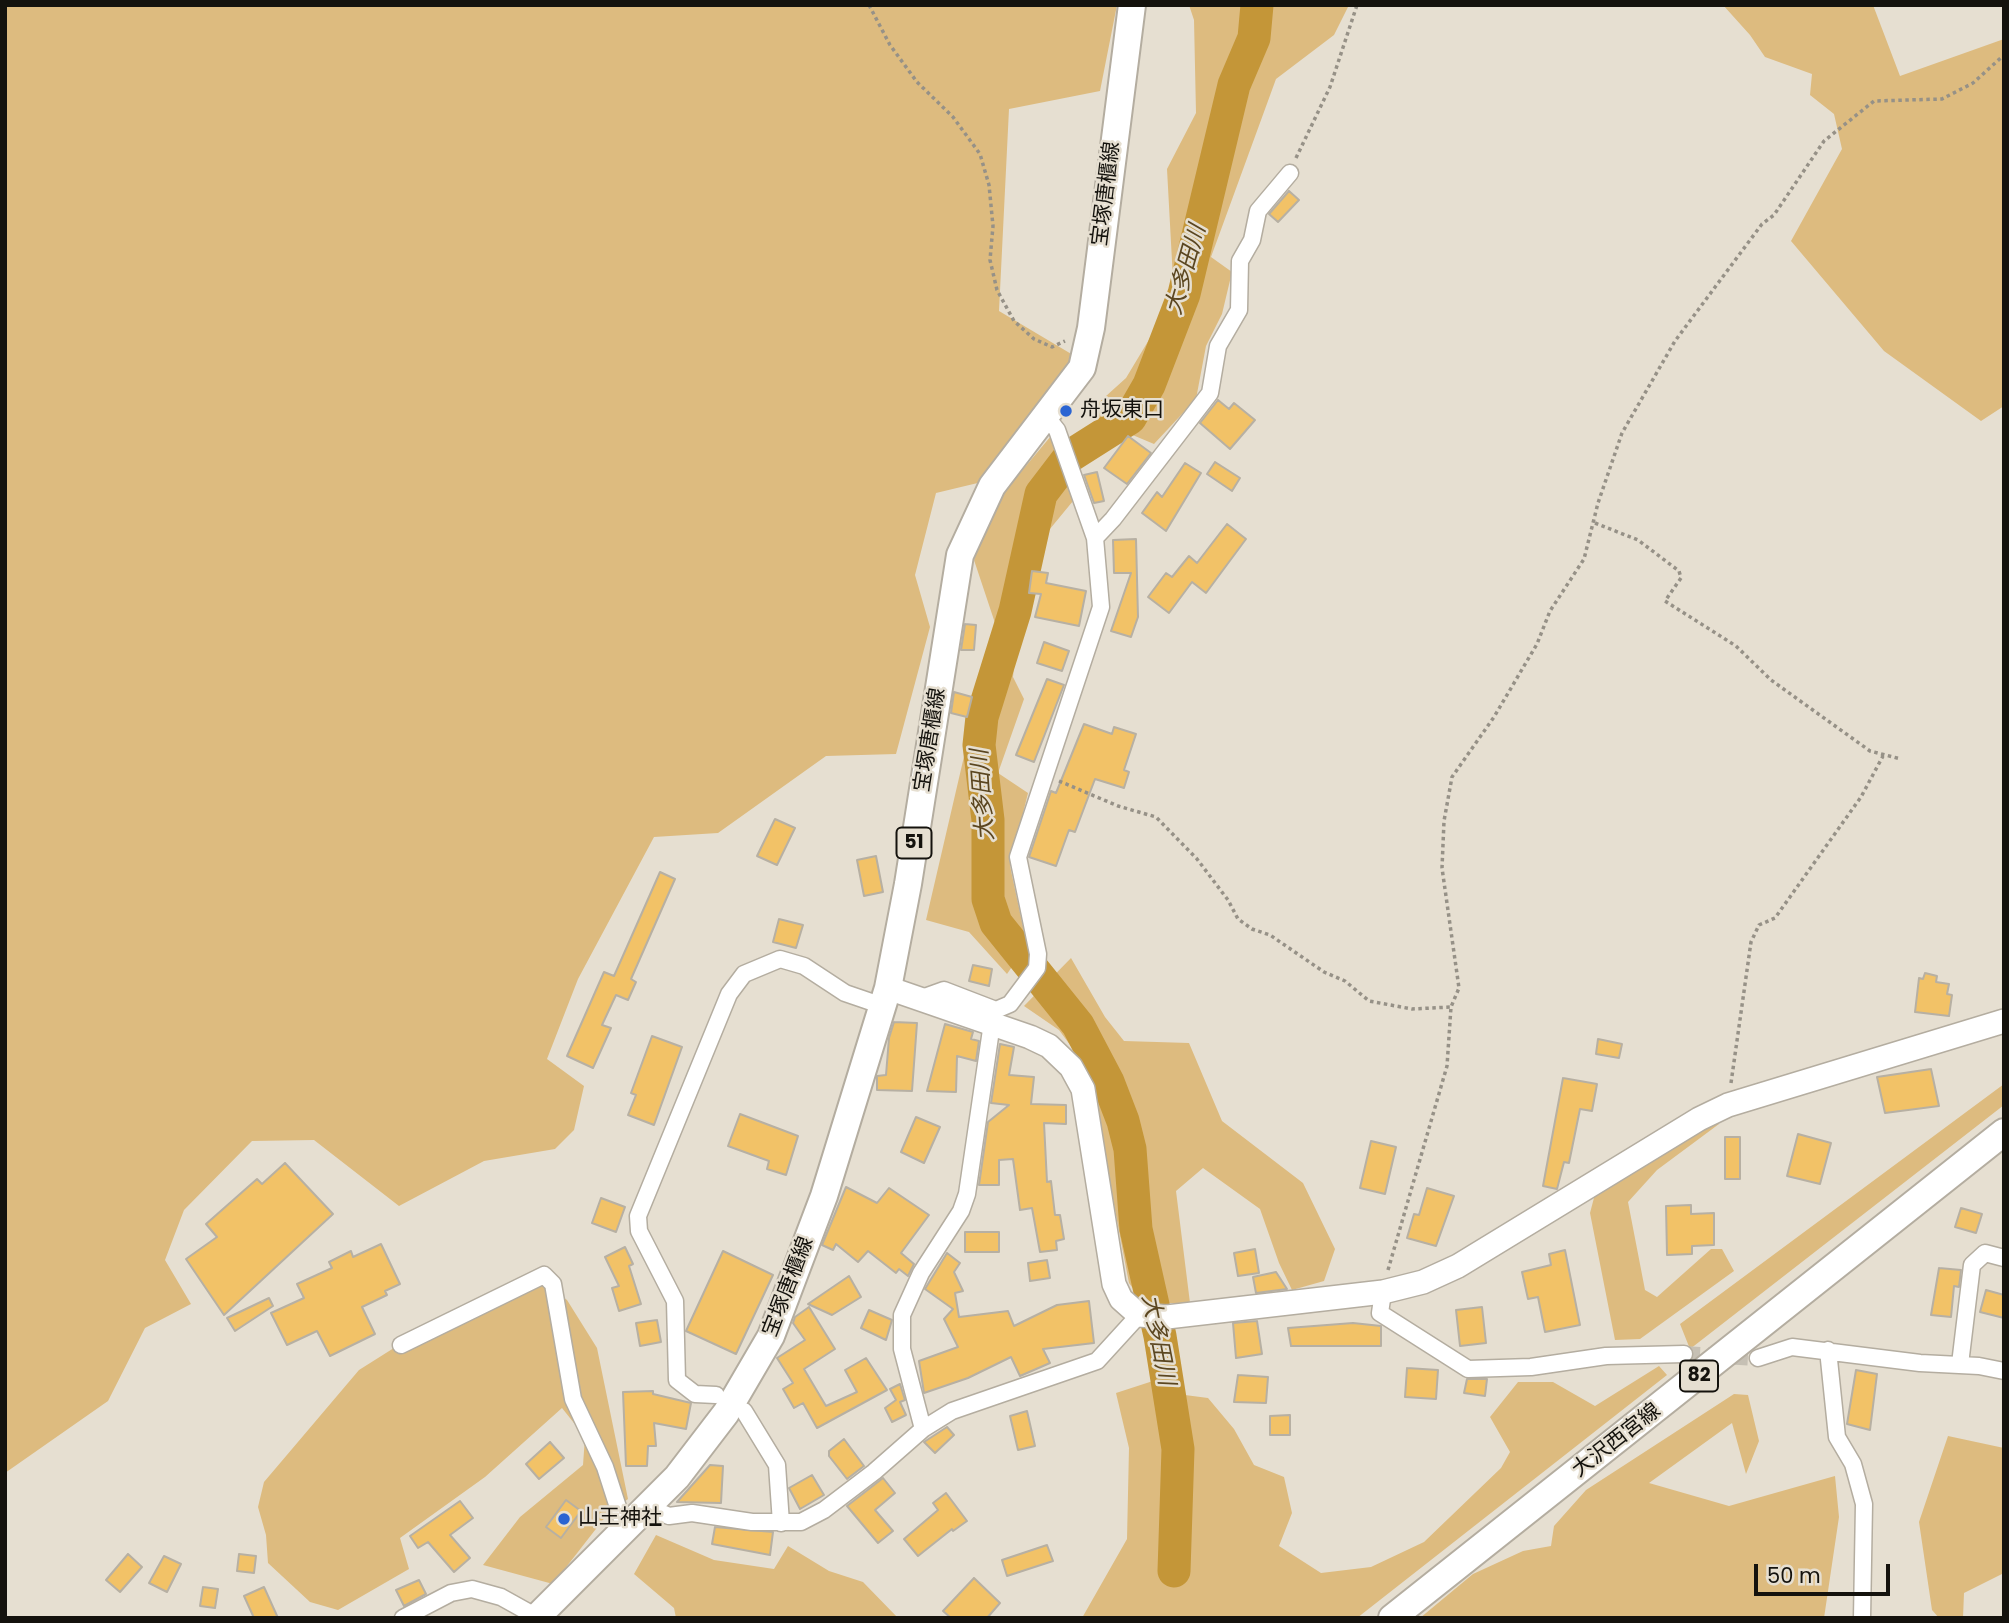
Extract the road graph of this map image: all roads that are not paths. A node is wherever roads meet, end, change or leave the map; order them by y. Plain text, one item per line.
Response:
1 (1132, 5) edge
2 (1290, 173) road end
3 (1046, 416) junction
4 (1095, 538) junction
5 (885, 997) junction
6 (919, 999) junction
7 (2004, 1021) edge
8 (992, 1023) junction
9 (2004, 1132) edge
10 (2004, 1258) edge
11 (1382, 1292) junction
12 (1139, 1315) junction
13 (401, 1345) dead end
14 (1828, 1350) junction
15 (1685, 1354) tunnel mouth
16 (1758, 1358) tunnel mouth
17 (1960, 1364) junction
18 (2004, 1371) edge
19 (716, 1395) dead end
20 (744, 1411) dead end
21 (923, 1429) junction
22 (646, 1507) junction
23 (781, 1523) junction
24 (625, 1529) junction
25 (537, 1617) edge
26 (403, 1618) edge
27 (1392, 1618) edge
28 (1862, 1618) edge

1 - 3 main road, 宝塚唐櫃線 / 51
2 - 4 street
3 - 4 street
3 - 5 main road, 宝塚唐櫃線 / 51
4 - 6 street
5 - 6 street
5 - 19 street
5 - 22 main road, 宝塚唐櫃線 / 51
6 - 8 street
7 - 11 street
8 - 12 street
8 - 21 street
9 - 27 main road, 大沢西宮線 / 82
10 - 17 street
11 - 12 street
11 - 15 street
12 - 21 street
13 - 24 street
14 - 16 street
14 - 17 street
14 - 28 street
17 - 18 street
20 - 23 street
21 - 23 street
22 - 23 street
22 - 24 main road, 宝塚唐櫃線 / 51
24 - 25 main road, 宝塚唐櫃線 / 51
25 - 26 street

